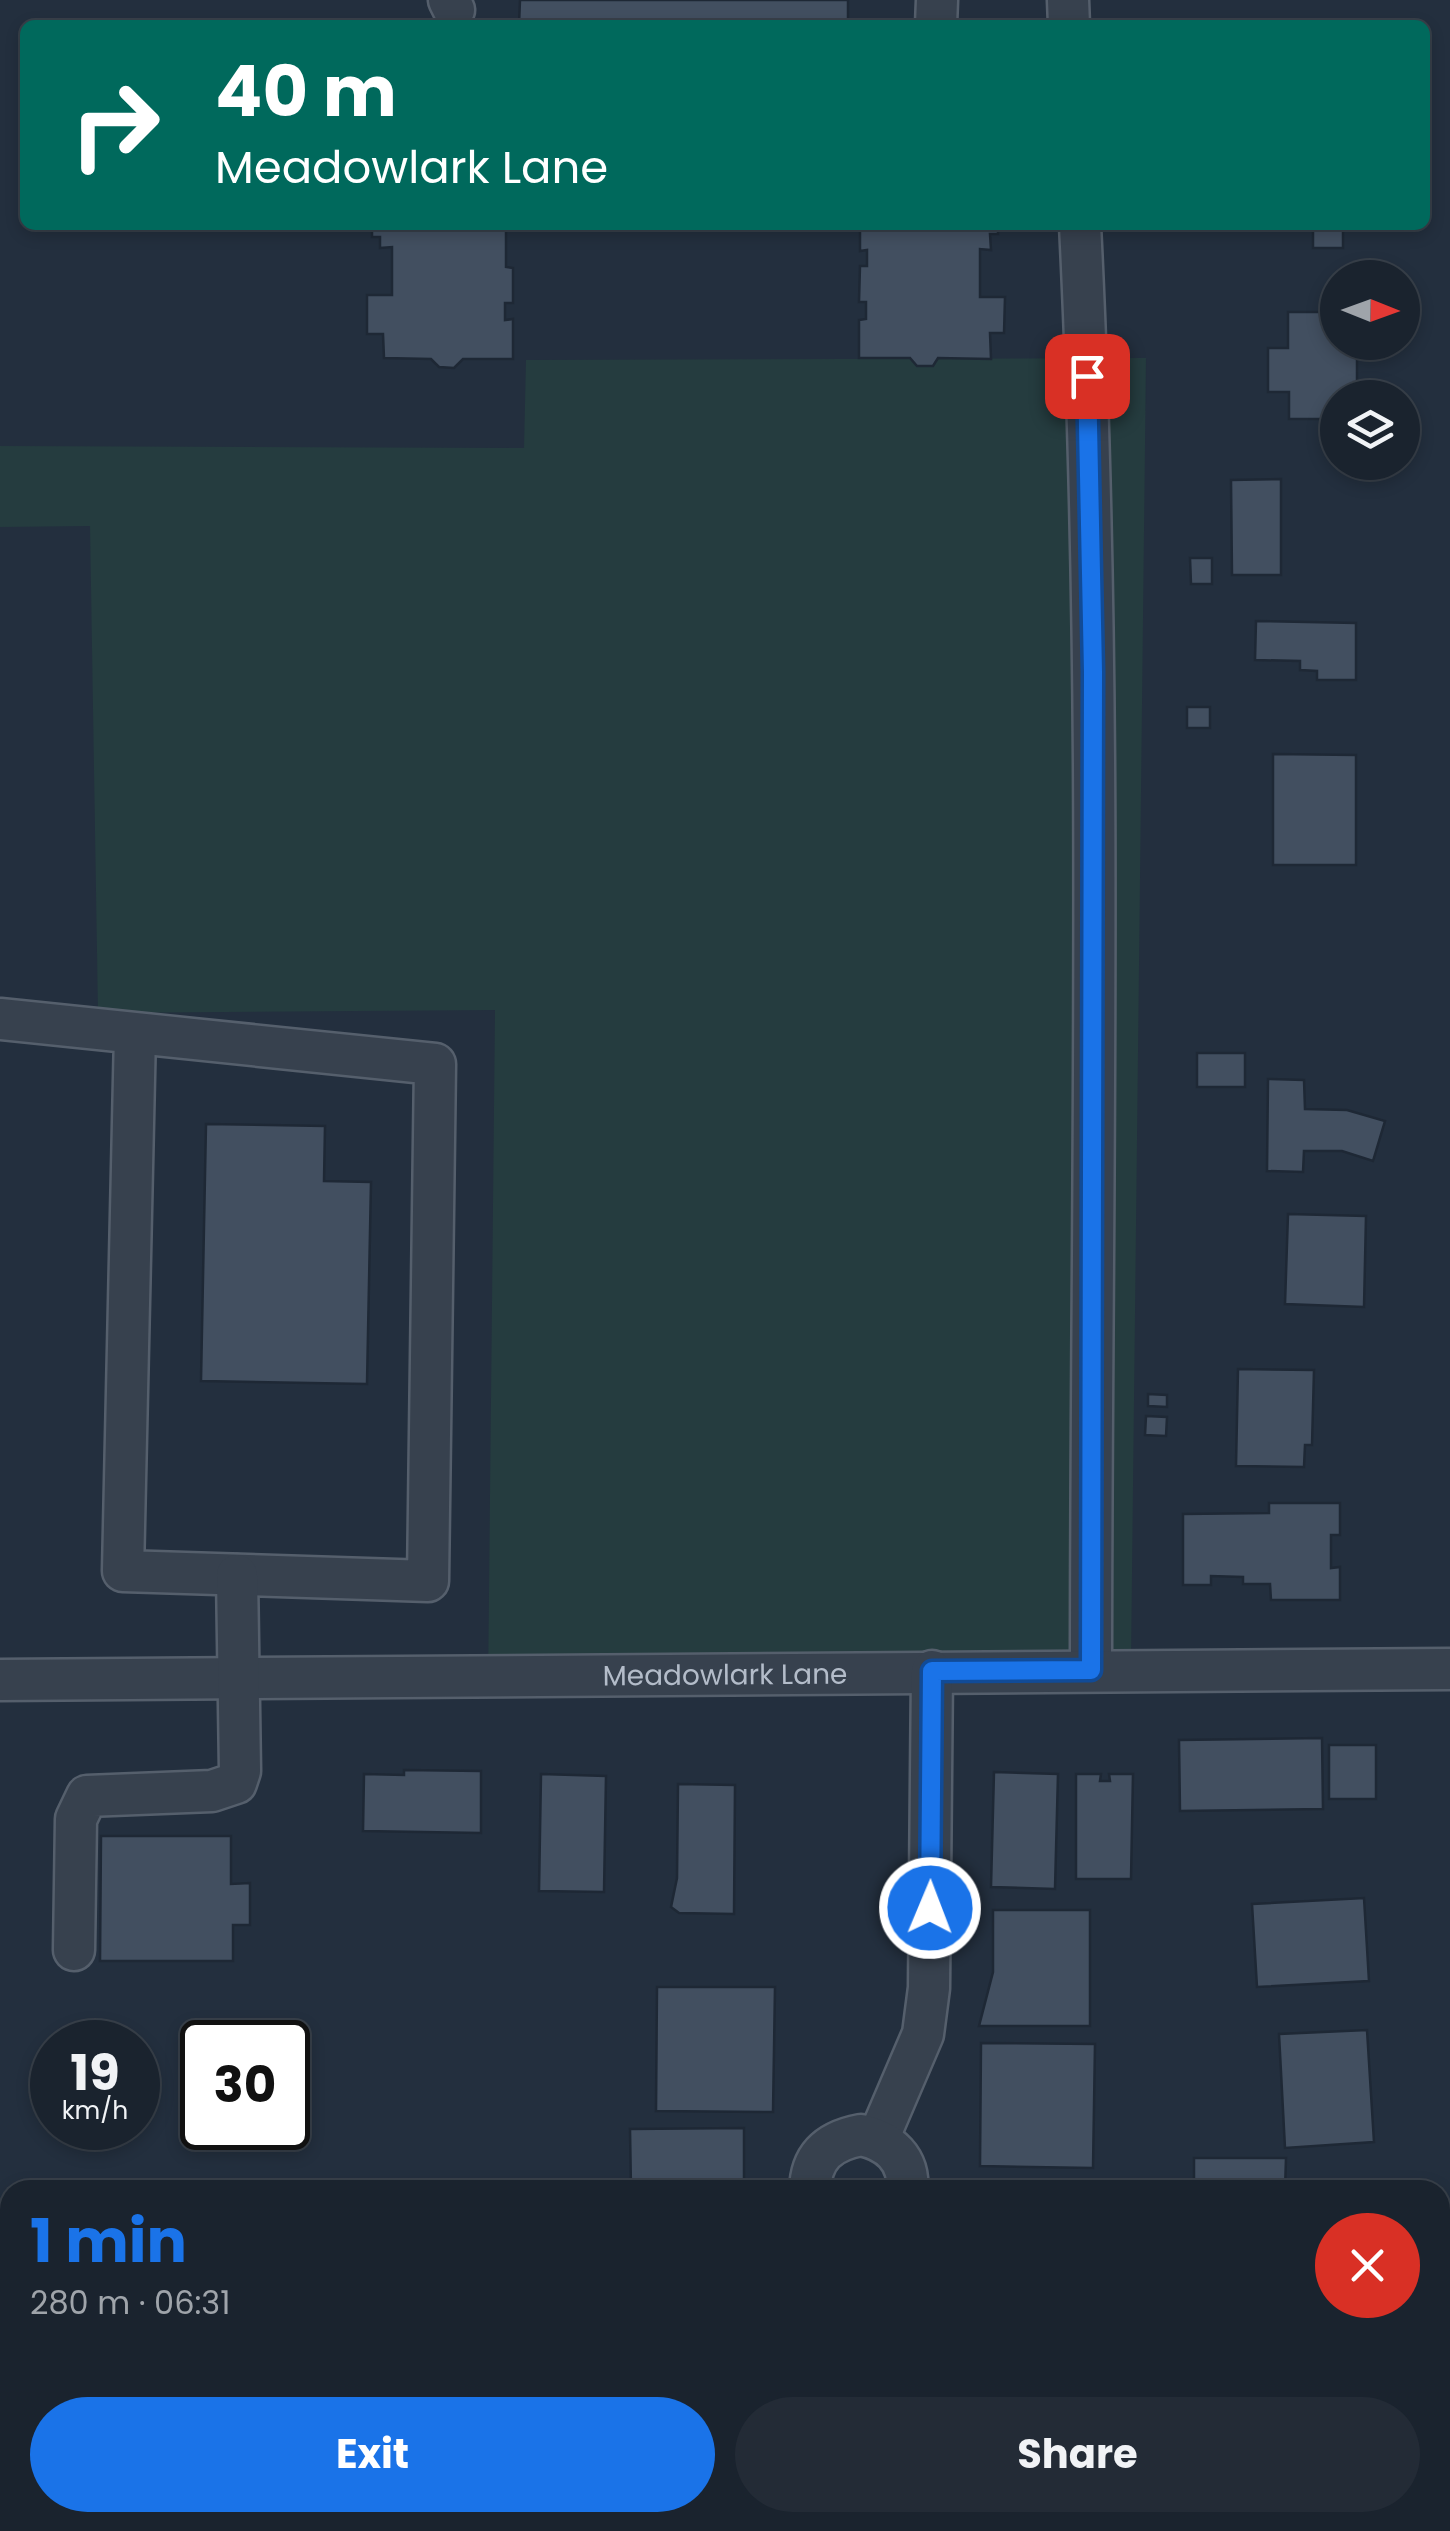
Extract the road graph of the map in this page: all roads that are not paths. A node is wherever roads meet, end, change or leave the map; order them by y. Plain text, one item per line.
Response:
1 (1080, 230) edge
2 (0, 1019) edge
3 (135, 1033) junction
4 (237, 1575) junction
5 (1450, 1669) edge
6 (1091, 1670) junction
7 (932, 1671) junction
8 (238, 1676) junction
9 (0, 1680) edge
10 (74, 1950) dead end
11 (878, 2139) junction
12 (811, 2180) edge
13 (906, 2180) edge

1 - 6 street
2 - 3 street
3 - 4 street
3 - 4 street
4 - 8 street
5 - 6 street, Meadowlark Lane
6 - 7 street, Meadowlark Lane
7 - 8 street, Meadowlark Lane
7 - 11 street
8 - 9 street, Meadowlark Lane
8 - 10 street
11 - 12 street
11 - 13 street

